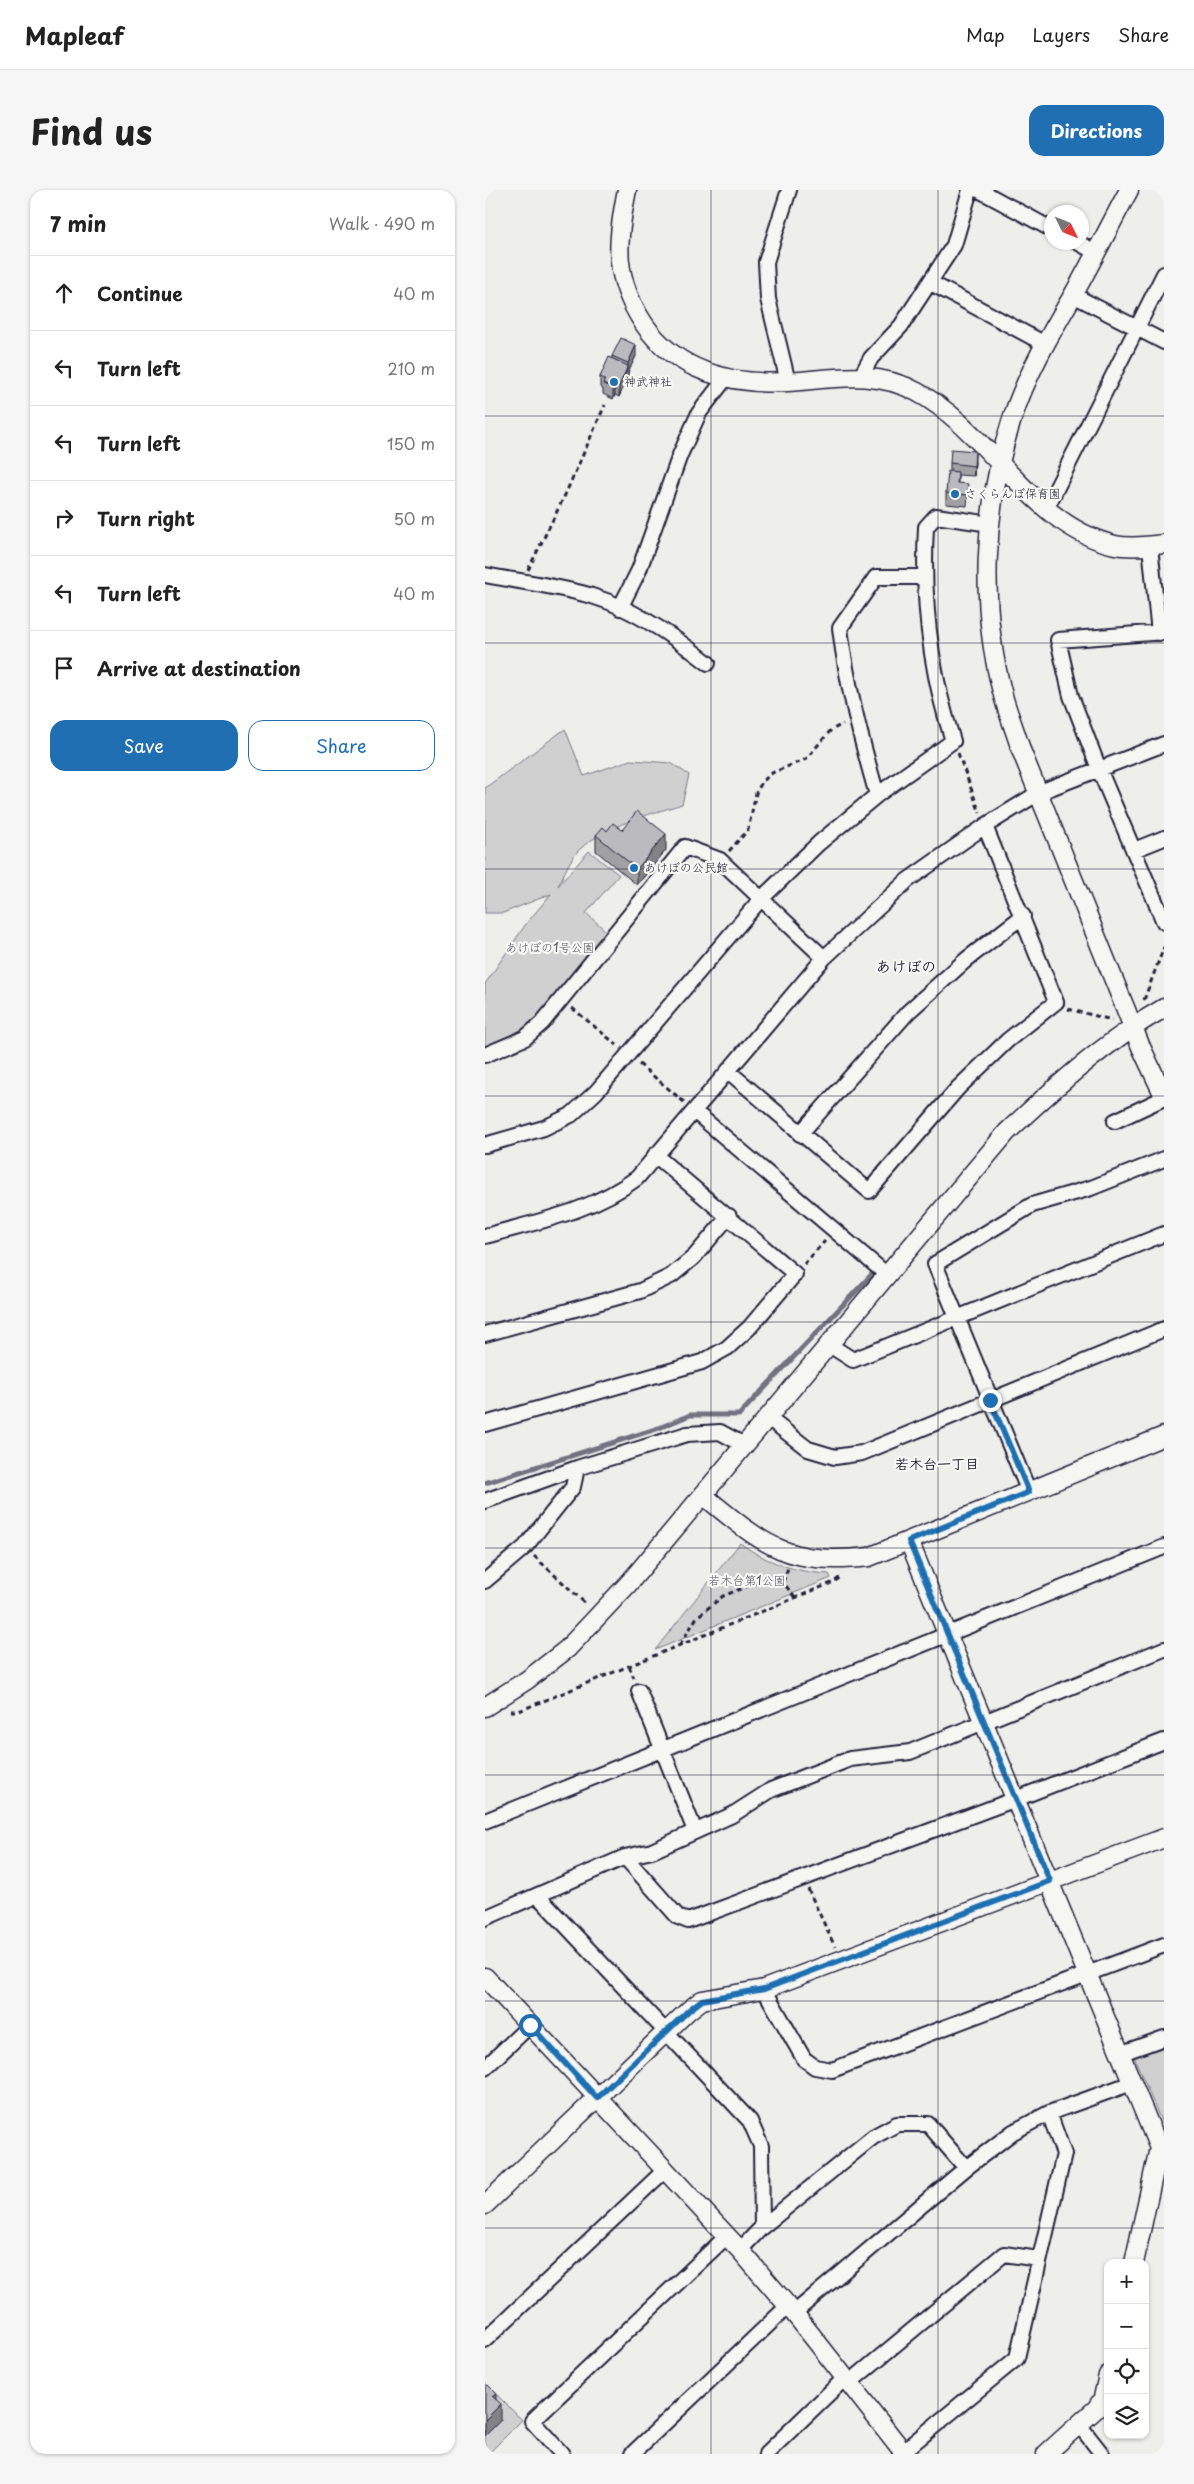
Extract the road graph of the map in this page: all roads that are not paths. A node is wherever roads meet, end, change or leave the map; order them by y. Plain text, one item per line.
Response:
1 (627, 190) edge
2 (789, 190) edge
3 (970, 190) edge
4 (979, 190) edge
5 (1129, 190) edge
6 (1044, 225) edge
7 (1089, 249) edge
8 (1095, 252) junction
9 (1164, 274) edge
10 (931, 283) junction
11 (1073, 295) junction
12 (1136, 326) junction
13 (1164, 342) edge
14 (1045, 344) junction
15 (861, 376) junction
16 (725, 379) junction
17 (788, 382) junction
18 (1001, 462) junction
19 (1046, 508) junction
20 (990, 524) junction
21 (1157, 545) edge
22 (485, 575) edge
23 (923, 577) junction
24 (620, 608) junction
25 (1161, 632) edge
26 (707, 664) dead end
27 (1164, 744) edge
28 (1099, 769) junction
29 (1040, 792) junction
30 (877, 795) junction
31 (985, 826) junction
32 (1164, 838) edge
33 (1134, 850) junction
34 (760, 900) junction
35 (1023, 916) junction
36 (1164, 922) edge
37 (824, 958) junction
38 (1164, 1008) edge
39 (1133, 1026) junction
40 (485, 1055) edge
41 (728, 1070) junction
42 (1164, 1097) edge
43 (694, 1111) junction
44 (1115, 1121) dead end
45 (801, 1134) junction
46 (485, 1145) edge
47 (655, 1155) junction
48 (1164, 1159) edge
49 (729, 1216) junction
50 (1164, 1234) edge
51 (485, 1236) edge
52 (886, 1274) junction
53 (956, 1319) junction
54 (1164, 1329) edge
55 (485, 1334) edge
56 (828, 1344) junction
57 (990, 1400) junction
58 (767, 1417) junction
59 (485, 1424) edge
60 (1164, 1436) edge
61 (744, 1445) junction
62 (577, 1468) junction
63 (1029, 1492) junction
64 (703, 1494) junction
65 (485, 1501) edge
66 (909, 1541) junction
67 (1164, 1548) edge
68 (485, 1582) edge
69 (948, 1635) junction
70 (1164, 1649) edge
71 (639, 1691) dead end
72 (485, 1707) edge
73 (984, 1722) junction
74 (1164, 1740) edge
75 (662, 1749) junction
76 (1016, 1798) junction
77 (485, 1821) edge
78 (695, 1831) junction
79 (1164, 1838) edge
80 (625, 1857) junction
81 (1050, 1881) junction
82 (538, 1896) junction
83 (485, 1918) edge
84 (1164, 1945) edge
85 (1089, 1974) junction
86 (485, 1977) edge
87 (764, 1989) junction
88 (530, 2025) junction
89 (666, 2033) junction
90 (1164, 2038) edge
91 (1122, 2053) junction
92 (485, 2068) edge
93 (1132, 2082) junction
94 (597, 2098) junction
95 (1049, 2113) junction
96 (966, 2168) junction
97 (665, 2170) junction
98 (1159, 2182) edge
99 (485, 2205) edge
100 (762, 2227) junction
101 (727, 2236) junction
102 (740, 2250) junction
103 (1039, 2259) junction
104 (1135, 2259) edge
105 (791, 2309) junction
106 (485, 2340) edge
107 (847, 2380) junction
108 (1104, 2393) edge
109 (1080, 2426) junction
110 (903, 2453) edge
111 (562, 2454) edge
112 (631, 2454) edge
113 (766, 2454) edge
114 (1046, 2454) edge
115 (1101, 2454) edge

1 - 16 street
2 - 17 street
3 - 10 street
4 - 6 street
5 - 8 street
7 - 8 street
8 - 11 street
9 - 12 street
10 - 14 street
10 - 15 street
11 - 12 street
11 - 14 street
12 - 13 street
12 - 19 street
14 - 18 street
15 - 17 street
15 - 18 street
16 - 17 street
16 - 24 street
18 - 19 street
18 - 20 street
19 - 21 street
20 - 23 street
20 - 29 street
21 - 25 street
22 - 24 street
23 - 30 street
23 - 30 street
24 - 26 street
25 - 28 street
27 - 28 street
28 - 29 street
28 - 33 street
29 - 31 street
29 - 39 street
30 - 34 street
31 - 35 street
31 - 37 street
32 - 33 street
33 - 36 street
34 - 37 street
34 - 40 street
34 - 46 street
35 - 45 street
35 - 45 street
37 - 41 street
38 - 39 street
39 - 42 street
39 - 52 street
41 - 43 street
41 - 45 street
42 - 44 street
43 - 47 street
43 - 52 street
47 - 49 street
47 - 51 street
48 - 53 street
49 - 55 street
49 - 59 street
50 - 53 street
52 - 56 street
53 - 56 street
53 - 57 street
54 - 57 street
56 - 58 street
57 - 58 street
57 - 63 street
58 - 61 street
60 - 63 street
61 - 62 street
61 - 64 street
62 - 65 street
62 - 68 street
63 - 66 street
64 - 66 street
64 - 72 street
66 - 69 street
67 - 69 street
69 - 73 street
69 - 75 street
70 - 73 street
71 - 75 street
73 - 76 street
73 - 78 street
74 - 76 street
75 - 77 street
75 - 78 street
76 - 80 street
76 - 81 street
78 - 80 street
79 - 81 street
80 - 82 street
81 - 85 street
81 - 87 street
82 - 83 street
82 - 89 street
84 - 85 street
85 - 87 street
85 - 91 street
86 - 88 street
87 - 89 street
88 - 92 street
88 - 94 street
89 - 94 street
89 - 100 street
90 - 91 street
91 - 93 street
93 - 95 street
93 - 98 street
94 - 97 street
94 - 99 street
95 - 96 street
95 - 103 street
96 - 100 street
96 - 105 street
97 - 101 street
97 - 106 street
98 - 104 street
100 - 102 street
101 - 102 street
101 - 111 street
102 - 105 street
103 - 107 street
103 - 110 street
105 - 107 street
105 - 112 street
107 - 110 street
107 - 113 street
108 - 109 street
109 - 114 street
109 - 115 street

